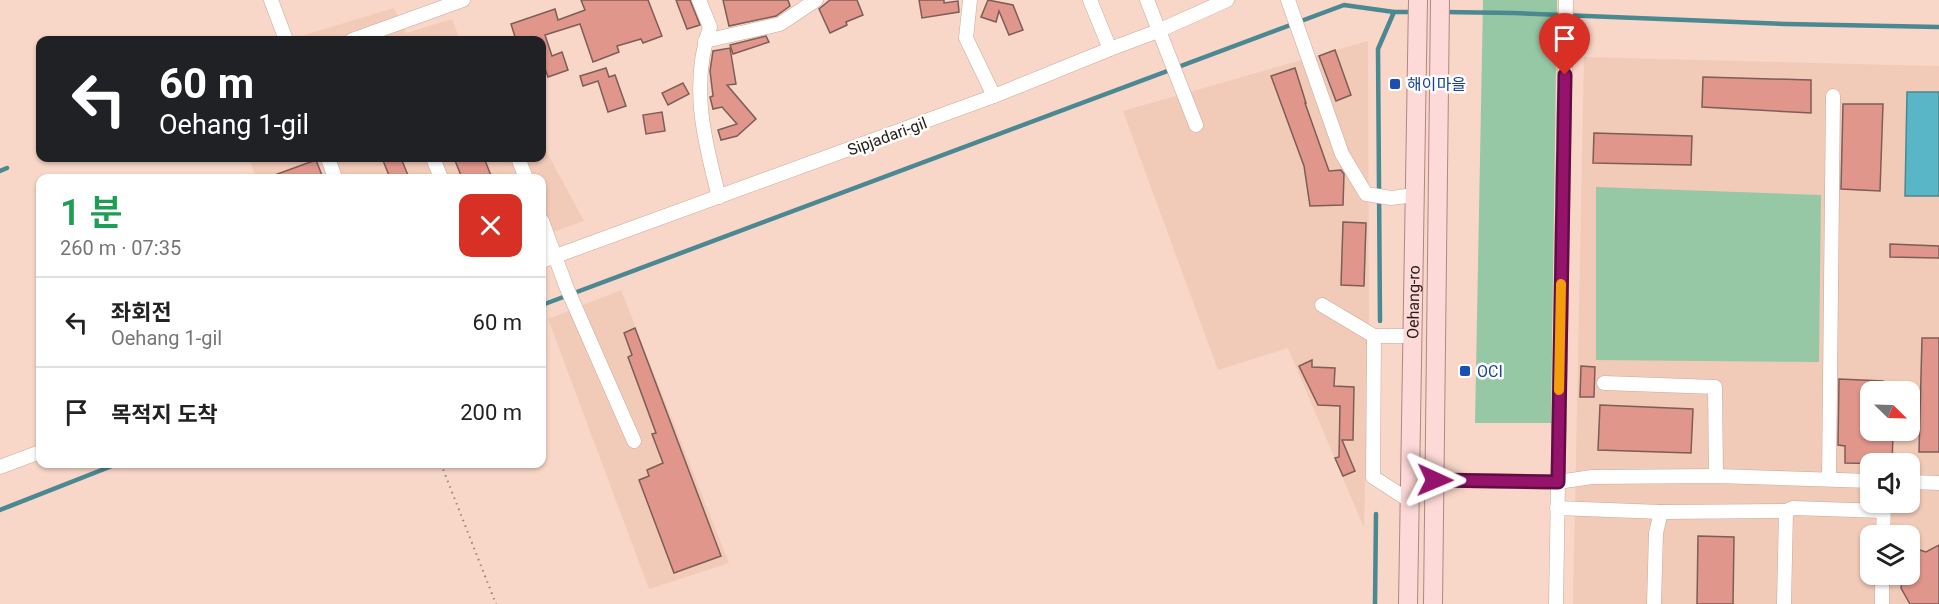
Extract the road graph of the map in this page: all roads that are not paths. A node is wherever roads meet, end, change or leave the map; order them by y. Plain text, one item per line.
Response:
1 (271, 0) edge
2 (463, 0) edge
3 (699, 0) edge
4 (816, 0) edge
5 (970, 0) edge
6 (1090, 0) edge
7 (1147, 0) edge
8 (1227, 0) edge
9 (1288, 0) edge
10 (1418, 0) edge
11 (1440, 0) edge
12 (1566, 2) edge
13 (1158, 32) junction
14 (284, 36) edge
15 (363, 36) edge
16 (705, 41) junction
17 (1110, 49) junction
18 (994, 96) junction
19 (1833, 96) dead end
20 (1196, 125) dead end
21 (1415, 195) junction
22 (719, 197) junction
23 (548, 258) edge
24 (1322, 305) dead end
25 (1374, 336) junction
26 (1412, 336) junction
27 (1604, 383) dead end
28 (634, 441) dead end
29 (36, 454) edge
30 (0, 467) edge
31 (1716, 476) junction
32 (1829, 479) junction
33 (1435, 480) junction
34 (1860, 481) edge
35 (1558, 482) junction
36 (1920, 482) edge
37 (1939, 483) edge
38 (1410, 501) junction
39 (1860, 507) edge
40 (1557, 508) junction
41 (1786, 511) junction
42 (1661, 512) junction
43 (1882, 585) edge
44 (1408, 604) edge
45 (1433, 604) edge
46 (1556, 604) edge
47 (1654, 604) edge
48 (1784, 604) edge
49 (1882, 604) edge

1 - 14 street
2 - 15 street
3 - 16 street
4 - 16 street
5 - 18 street
6 - 17 street
7 - 13 street
8 - 13 street, Sipjadari-gil
9 - 21 street
10 - 21 main road, Oehang-ro
11 - 33 main road, Oehang-ro
12 - 35 street
13 - 17 street, Sipjadari-gil
13 - 20 street
16 - 22 street
17 - 18 street, Sipjadari-gil
18 - 22 street, Sipjadari-gil
19 - 32 street
21 - 26 main road, Oehang-ro
22 - 23 street, Sipjadari-gil
23 - 28 street
24 - 25 street
25 - 26 street
25 - 38 street
26 - 38 main road, Oehang-ro
27 - 31 street
29 - 30 street
31 - 32 street
31 - 35 street
32 - 34 street
33 - 35 street
33 - 45 main road, Oehang-ro
35 - 40 street
36 - 37 street
38 - 44 main road, Oehang-ro
39 - 41 street
40 - 42 street
40 - 46 street
41 - 42 street
41 - 48 street
42 - 47 street
43 - 49 street

